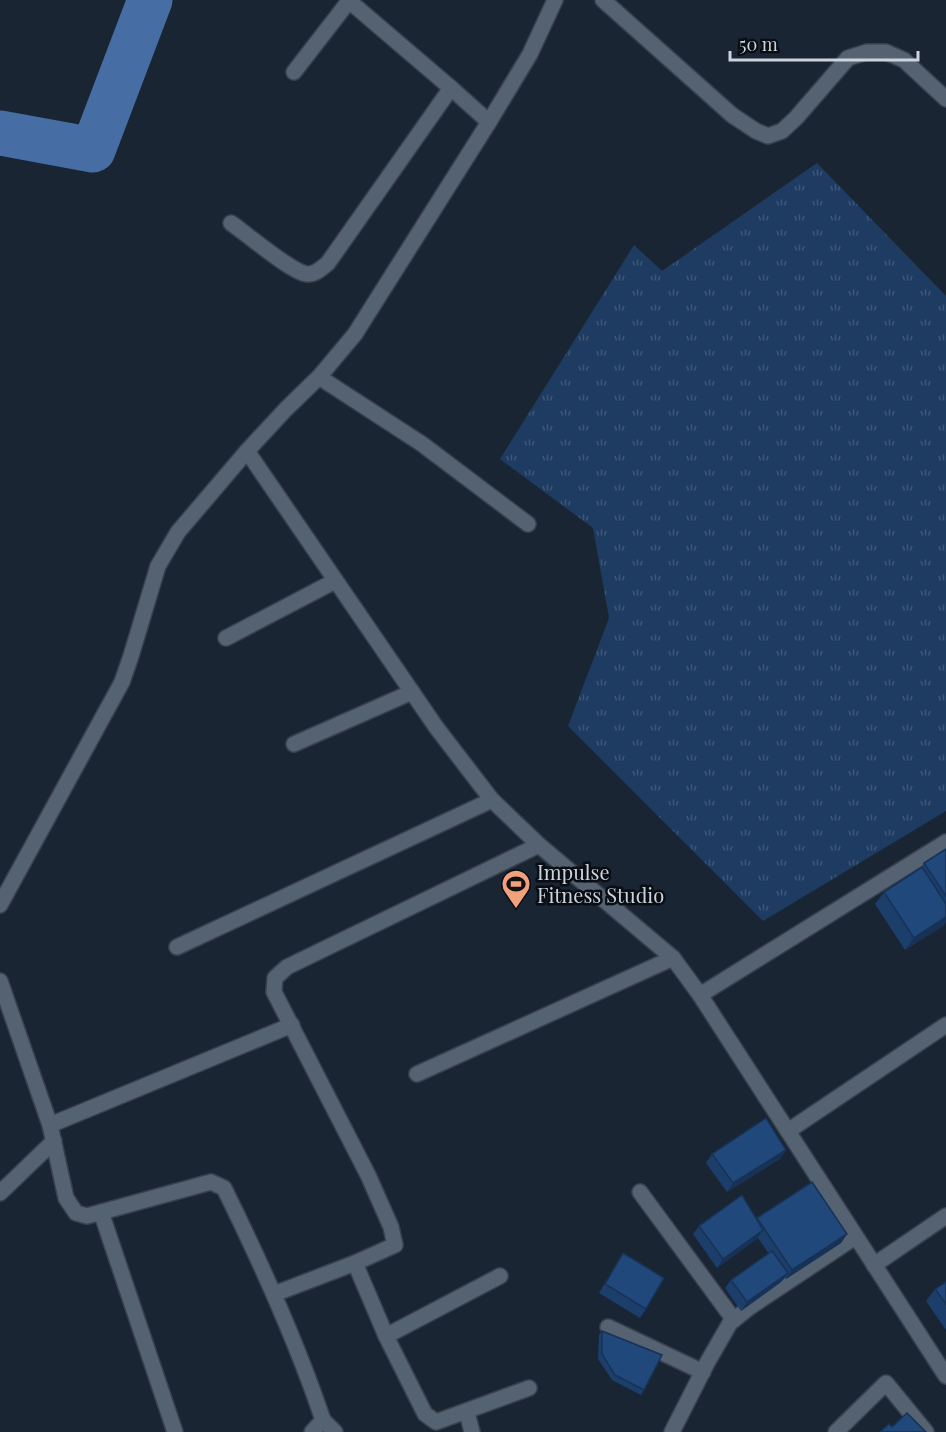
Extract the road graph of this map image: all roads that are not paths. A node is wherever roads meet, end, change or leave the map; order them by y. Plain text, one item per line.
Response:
1 (348, 0) edge
2 (555, 0) edge
3 (603, 0) edge
4 (294, 72) dead end
5 (451, 88) junction
6 (946, 99) edge
7 (489, 123) junction
8 (231, 223) dead end
9 (319, 377) junction
10 (247, 451) junction
11 (528, 524) dead end
12 (335, 581) junction
13 (226, 638) dead end
14 (412, 692) junction
15 (294, 744) dead end
16 (492, 800) junction
17 (946, 842) edge
18 (539, 844) junction
19 (0, 905) edge
20 (177, 947) dead end
21 (673, 958) junction
22 (0, 981) edge
23 (700, 994) junction
24 (292, 1024) junction
25 (946, 1025) edge
26 (417, 1074) dead end
27 (50, 1125) junction
28 (788, 1131) junction
29 (54, 1141) junction
30 (640, 1192) dead end
31 (0, 1193) edge
32 (101, 1212) junction
33 (946, 1216) edge
34 (855, 1237) junction
35 (355, 1263) junction
36 (874, 1265) junction
37 (500, 1276) dead end
38 (274, 1294) junction
39 (734, 1320) junction
40 (608, 1327) dead end
41 (386, 1336) junction
42 (703, 1372) junction
43 (945, 1372) edge
44 (529, 1389) dead end
45 (467, 1412) junction
46 (322, 1420) junction
47 (175, 1432) edge
48 (312, 1432) edge
49 (335, 1432) edge
50 (472, 1432) edge
51 (672, 1432) edge
52 (836, 1432) edge
53 (926, 1432) edge

1 - 4 street
1 - 5 street
2 - 7 street
3 - 6 street
5 - 7 street
5 - 8 street
7 - 9 street
9 - 10 street
9 - 11 street
10 - 12 street
10 - 19 street
12 - 13 street
12 - 14 street
14 - 15 street
14 - 16 street
16 - 18 street
16 - 20 street
17 - 23 street
18 - 21 street
18 - 24 street
21 - 23 street
21 - 26 street
22 - 27 street
23 - 28 street
24 - 27 street
24 - 35 street
25 - 28 street
27 - 29 street
28 - 34 street
29 - 31 street
29 - 32 street
30 - 39 street
32 - 38 street
32 - 47 street
33 - 36 street
34 - 36 street
34 - 39 street
35 - 38 street
35 - 41 street
36 - 43 street
37 - 41 street
38 - 46 street
39 - 42 street
40 - 42 street
41 - 45 street
42 - 51 street
44 - 45 street
45 - 50 street
46 - 48 street
46 - 49 street
52 - 53 street

